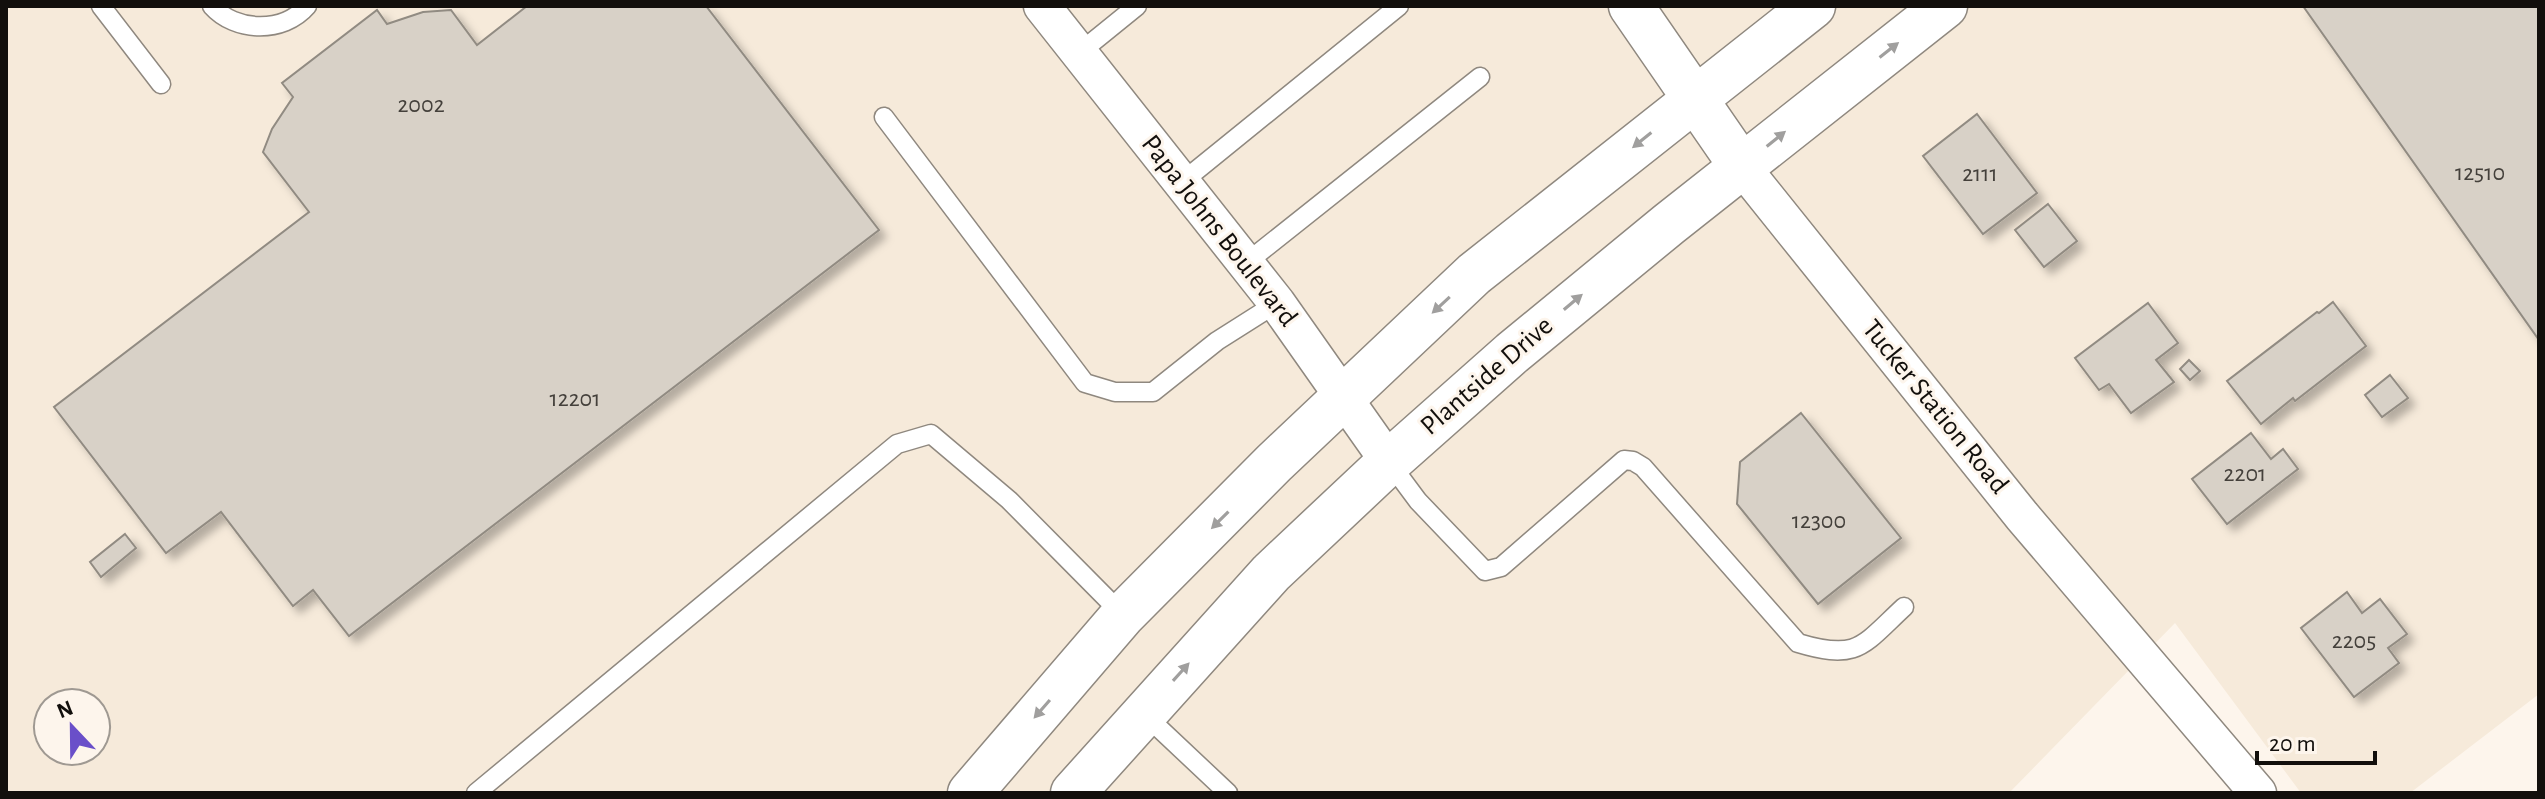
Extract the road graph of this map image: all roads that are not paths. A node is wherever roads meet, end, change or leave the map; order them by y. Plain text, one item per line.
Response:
1 (101, 6) edge
2 (212, 6) edge
3 (307, 6) edge
4 (1042, 6) edge
5 (1137, 6) edge
6 (1399, 6) edge
7 (1631, 6) edge
8 (1813, 6) edge
9 (1945, 6) edge
10 (1079, 53) junction
11 (1480, 77) dead end
12 (161, 84) dead end
13 (1693, 99) junction
14 (884, 117) dead end
15 (1742, 167) junction
16 (1182, 182) junction
17 (1246, 263) junction
18 (1277, 303) junction
19 (1344, 397) junction
20 (1389, 462) junction
21 (1904, 607) dead end
22 (1123, 615) junction
23 (1143, 713) junction
24 (476, 793) edge
25 (970, 793) edge
26 (1073, 793) edge
27 (1228, 793) edge
28 (2258, 793) edge

1 - 12 lane
2 - 3 lane
4 - 10 street, Papa Johns Boulevard
5 - 10 lane
6 - 16 lane
7 - 13 street, Tucker Station Road
8 - 13 street
15 -> 9 street, Plantside Drive
10 - 16 street, Papa Johns Boulevard
11 - 17 lane
13 - 15 street, Tucker Station Road
13 -> 19 street
14 - 18 lane
20 -> 15 street, Plantside Drive
15 - 28 street, Tucker Station Road
16 - 17 street, Papa Johns Boulevard
17 - 18 street, Papa Johns Boulevard
18 - 19 street, Papa Johns Boulevard
19 - 20 street, Papa Johns Boulevard
19 -> 22 street
20 - 21 lane
23 -> 20 street, Plantside Drive
22 - 24 lane
22 -> 25 street
23 - 26 street, Plantside Drive
23 - 27 lane

